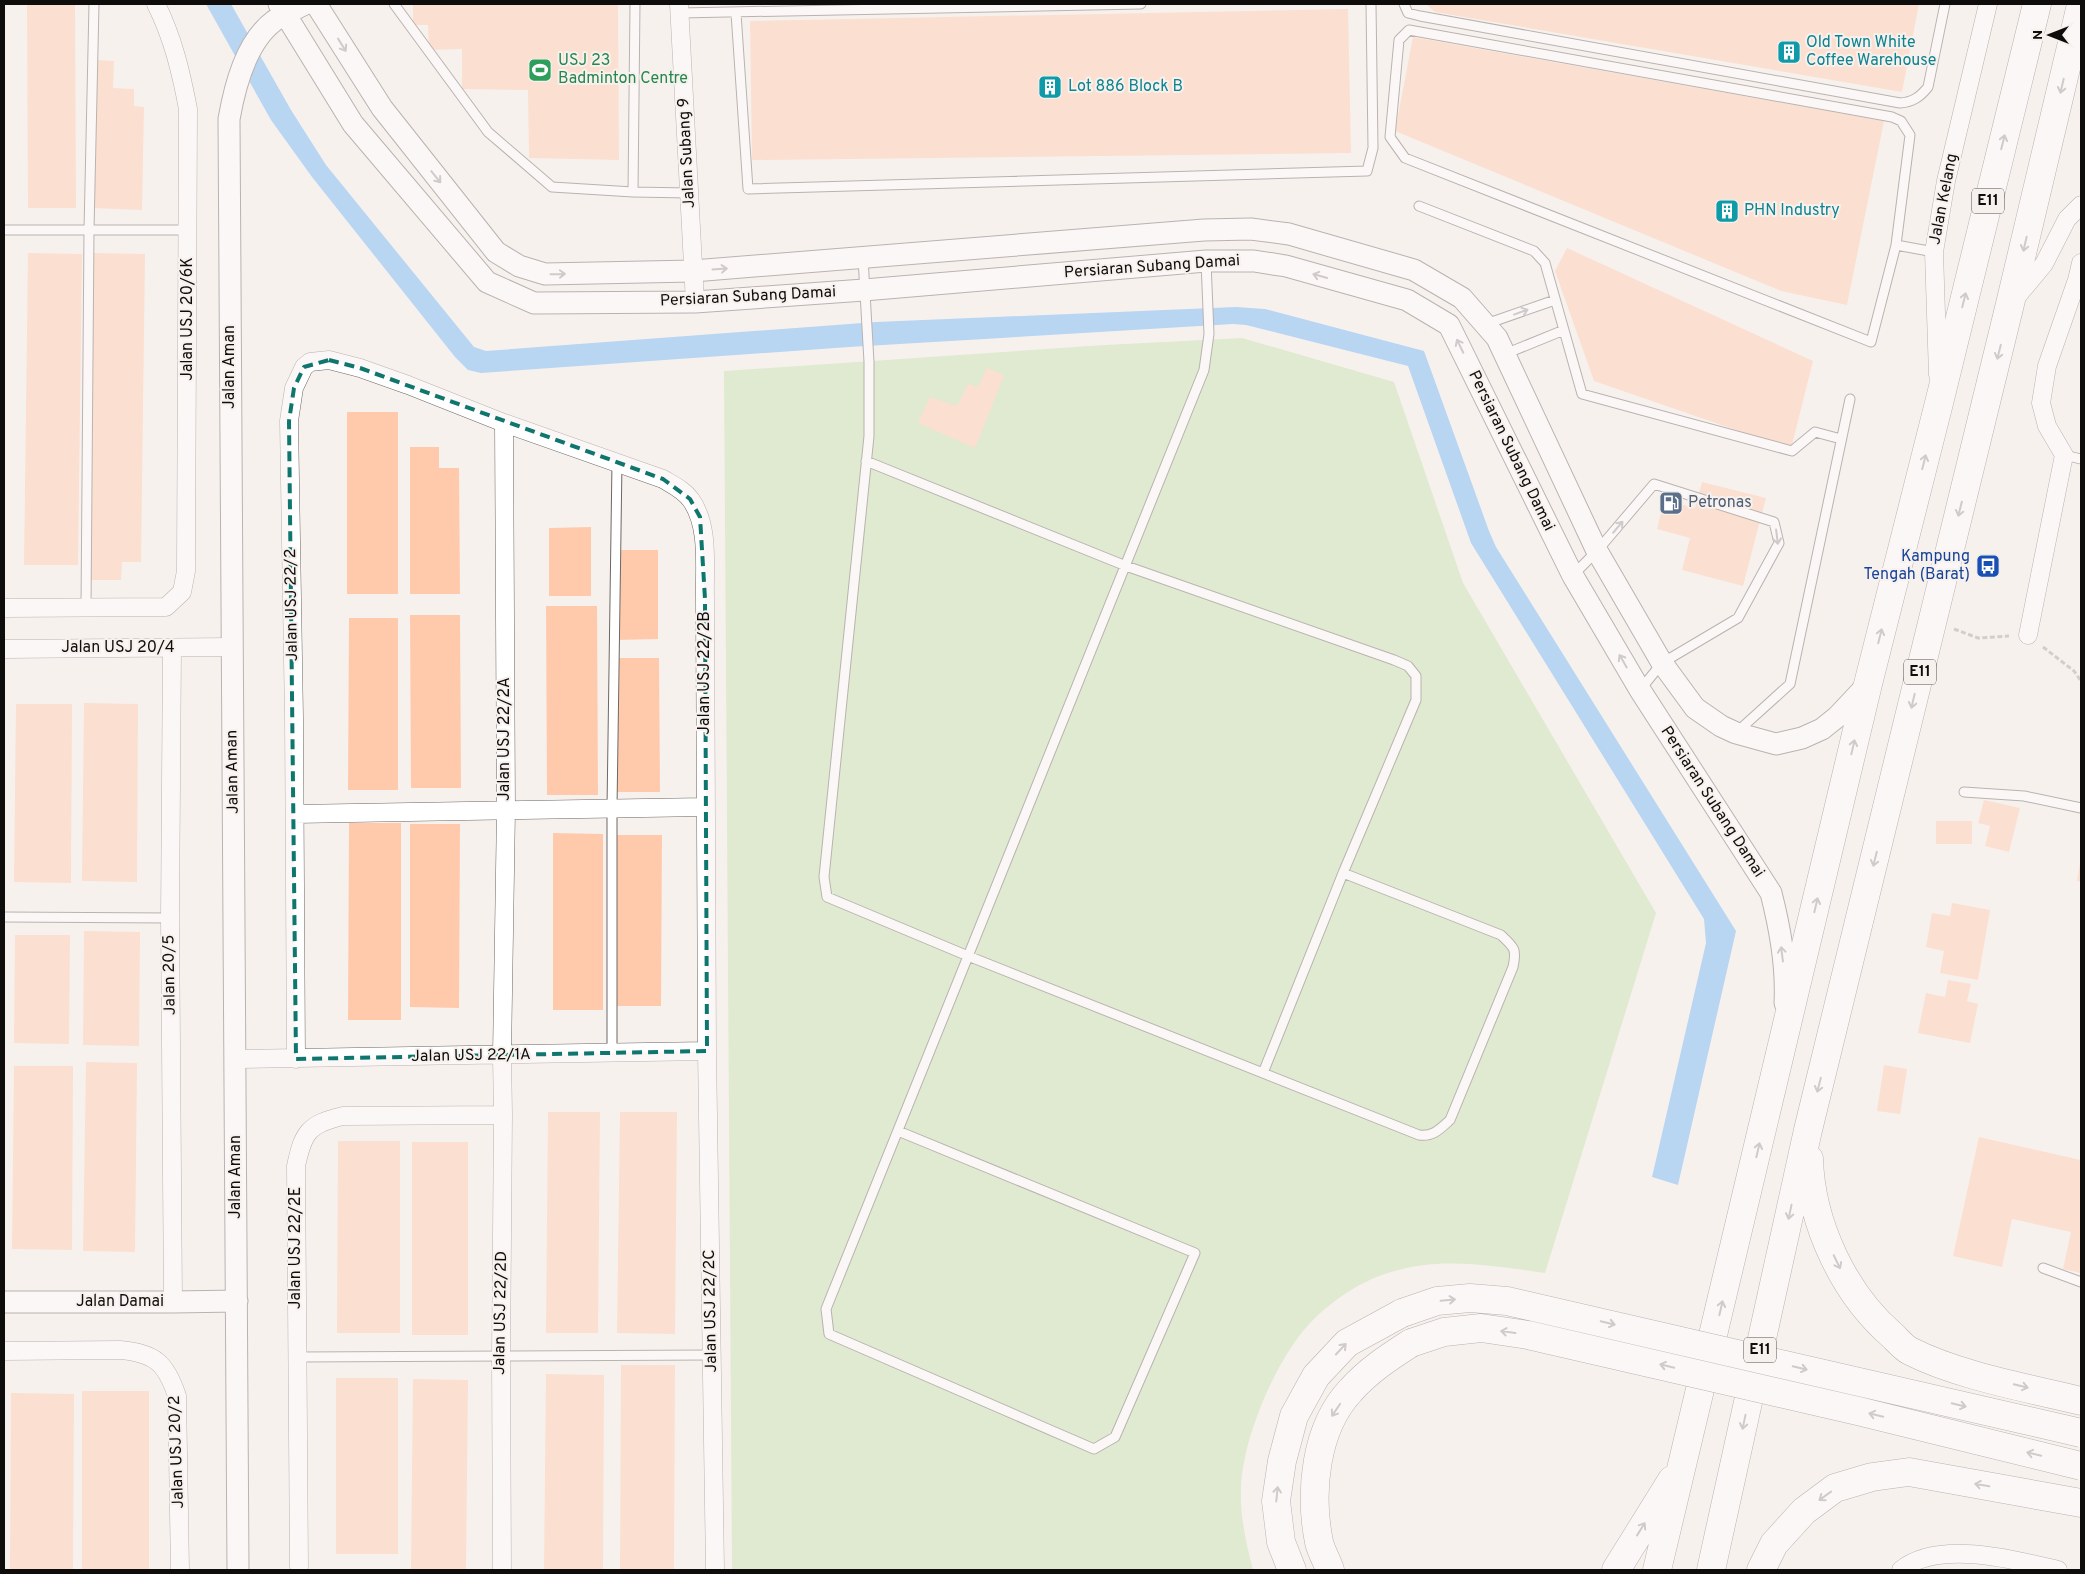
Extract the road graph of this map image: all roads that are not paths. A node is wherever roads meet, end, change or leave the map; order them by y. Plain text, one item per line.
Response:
1 (94, 4) edge
2 (156, 4) edge
3 (305, 4) edge
4 (316, 4) edge
5 (394, 4) edge
6 (635, 4) edge
7 (1141, 4) edge
8 (1371, 4) edge
9 (1404, 4) edge
10 (1944, 4) edge
11 (1988, 4) edge
12 (2036, 4) edge
13 (2081, 5) edge
14 (679, 9) edge
15 (279, 13) edge
16 (736, 13) junction
17 (633, 192) junction
18 (689, 193) junction
19 (2081, 205) edge
20 (1420, 206) dead end
21 (4, 230) edge
22 (88, 230) junction
23 (188, 230) junction
24 (1896, 245) junction
25 (1934, 252) junction
26 (863, 258) junction
27 (1206, 261) junction
28 (2081, 263) edge
29 (693, 270) junction
30 (2079, 281) edge
31 (865, 299) junction
32 (1555, 300) junction
33 (695, 302) junction
34 (2010, 304) junction
35 (1486, 324) junction
36 (1564, 330) junction
37 (1505, 354) junction
38 (1850, 398) dead end
39 (1940, 398) junction
40 (504, 423) junction
41 (1841, 439) junction
42 (2064, 455) junction
43 (2081, 459) edge
44 (866, 461) junction
45 (617, 462) junction
46 (1597, 551) junction
47 (1126, 566) junction
48 (1573, 576) junction
49 (4, 608) edge
50 (86, 608) junction
51 (2028, 635) road end
52 (231, 647) junction
53 (172, 648) junction
54 (4, 649) edge
55 (1662, 663) junction
56 (1868, 684) junction
57 (1640, 690) junction
58 (1736, 733) junction
59 (1964, 792) dead end
60 (705, 807) junction
61 (612, 808) junction
62 (2081, 808) edge
63 (506, 810) junction
64 (295, 814) junction
65 (1343, 873) junction
66 (4, 917) edge
67 (170, 918) junction
68 (968, 956) junction
69 (1784, 1038) junction
70 (707, 1051) junction
71 (612, 1053) junction
72 (502, 1055) junction
73 (235, 1059) junction
74 (296, 1059) junction
75 (1263, 1073) junction
76 (504, 1115) junction
77 (1808, 1130) junction
78 (898, 1131) junction
79 (2042, 1268) dead end
80 (2081, 1282) edge
81 (237, 1301) junction
82 (4, 1302) edge
83 (173, 1302) junction
84 (4, 1351) edge
85 (712, 1355) junction
86 (297, 1357) junction
87 (500, 1357) junction
88 (2081, 1401) edge
89 (2081, 1434) edge
90 (1685, 1458) junction
91 (2081, 1466) edge
92 (2081, 1503) edge
93 (299, 1567) dead end
94 (2034, 1567) edge
95 (180, 1570) edge
96 (238, 1570) edge
97 (502, 1570) edge
98 (715, 1570) edge
99 (1292, 1570) edge
100 (1330, 1570) edge
101 (1616, 1570) edge
102 (1658, 1570) edge
103 (1711, 1570) edge
104 (1762, 1570) edge
105 (1902, 1570) edge
106 (2058, 1570) edge

1 - 22 lane
2 - 23 street, Jalan USJ 20/6K
3 - 15 street, Jalan Aman
4 -> 29 street, Persiaran Subang Damai
5 - 17 lane
6 - 17 lane
7 - 16 lane
8 - 16 lane
9 - 10 lane
11 - 25 street, Jalan Kelang
39 -> 12 highway, E11
13 -> 34 highway, E11
14 - 16 lane
14 - 18 street, Jalan Subang 9
15 - 33 street, Persiaran Subang Damai
15 - 52 street, Jalan Aman
17 - 18 lane
18 - 29 street, Jalan Subang 9
19 - 34 street
20 - 32 lane
21 - 22 lane
22 - 23 lane
22 - 50 lane
23 - 50 street, Jalan USJ 20/6K
24 - 24 lane
24 - 25 lane
25 - 39 street, Jalan Kelang
29 -> 26 street, Persiaran Subang Damai
26 - 31 lane
26 - 35 street, Persiaran Subang Damai
27 - 31 street, Persiaran Subang Damai
27 - 47 lane
48 -> 27 street, Persiaran Subang Damai
28 - 30 street
29 - 33 street, Jalan Subang 9
30 - 42 street
31 - 33 street, Persiaran Subang Damai
31 - 44 lane
35 -> 32 lane
32 - 36 lane
34 -> 77 highway, E11
35 - 37 street, Persiaran Subang Damai
36 - 37 lane
36 - 41 lane
37 - 46 street, Persiaran Subang Damai
38 - 41 lane
56 -> 39 highway, E11
40 - 45 street, Jalan USJ 22/2B
40 - 63 street, Jalan USJ 22/2A
40 - 64 street, Jalan USJ 22/2
41 - 58 lane
42 - 43 lane
42 - 51 street
44 - 47 lane
44 - 68 lane
45 - 60 street, Jalan USJ 22/2B
45 - 61 lane
46 - 48 lane
46 - 55 street, Persiaran Subang Damai
46 -> 55 lane
47 - 65 lane
47 - 68 lane
57 -> 48 street, Persiaran Subang Damai
49 - 50 street, Jalan USJ 20/6K
52 - 53 street, Jalan USJ 20/4
52 - 73 street, Jalan Aman
53 - 54 street, Jalan USJ 20/4
53 - 67 street, Jalan 20/5
55 - 57 lane
55 - 58 street, Persiaran Subang Damai
56 - 58 street, Persiaran Subang Damai
69 -> 56 highway, E11
69 -> 57 street, Persiaran Subang Damai
59 - 62 lane
60 - 61 street
60 - 70 street, Jalan USJ 22/2B
61 - 63 street
61 - 71 lane
63 - 64 street
63 - 72 street, Jalan USJ 22/2A
64 - 74 street, Jalan USJ 22/2
65 - 75 lane
65 - 75 lane
66 - 67 lane
67 - 83 street, Jalan 20/5
68 - 75 lane
68 - 78 lane
90 -> 69 highway, E11
70 - 71 street, Jalan USJ 22/1A
70 - 85 street, Jalan USJ 22/2C
71 - 72 street, Jalan USJ 22/1A
72 - 74 street, Jalan USJ 22/1A
72 - 76 street, Jalan USJ 22/2D
73 - 74 street, Jalan USJ 22/1A
73 - 81 street, Jalan Aman
76 - 86 street, Jalan USJ 22/2E
76 - 87 street, Jalan USJ 22/2D
77 -> 88 highway
77 -> 103 highway, E11
78 - 78 lane
79 - 80 lane
81 - 83 street, Jalan Damai
81 - 96 street, Jalan Aman
82 - 83 street, Jalan Damai
84 - 95 street, Jalan USJ 20/2
85 - 87 lane
85 - 98 street, Jalan USJ 22/2C
86 - 87 lane
86 - 93 street, Jalan USJ 22/2E
87 - 97 street, Jalan USJ 22/2D
99 -> 89 highway, bridge
101 -> 90 highway
90 - 102 highway, E11
91 -> 100 highway, bridge
92 -> 104 highway
94 - 105 street
94 - 106 street

